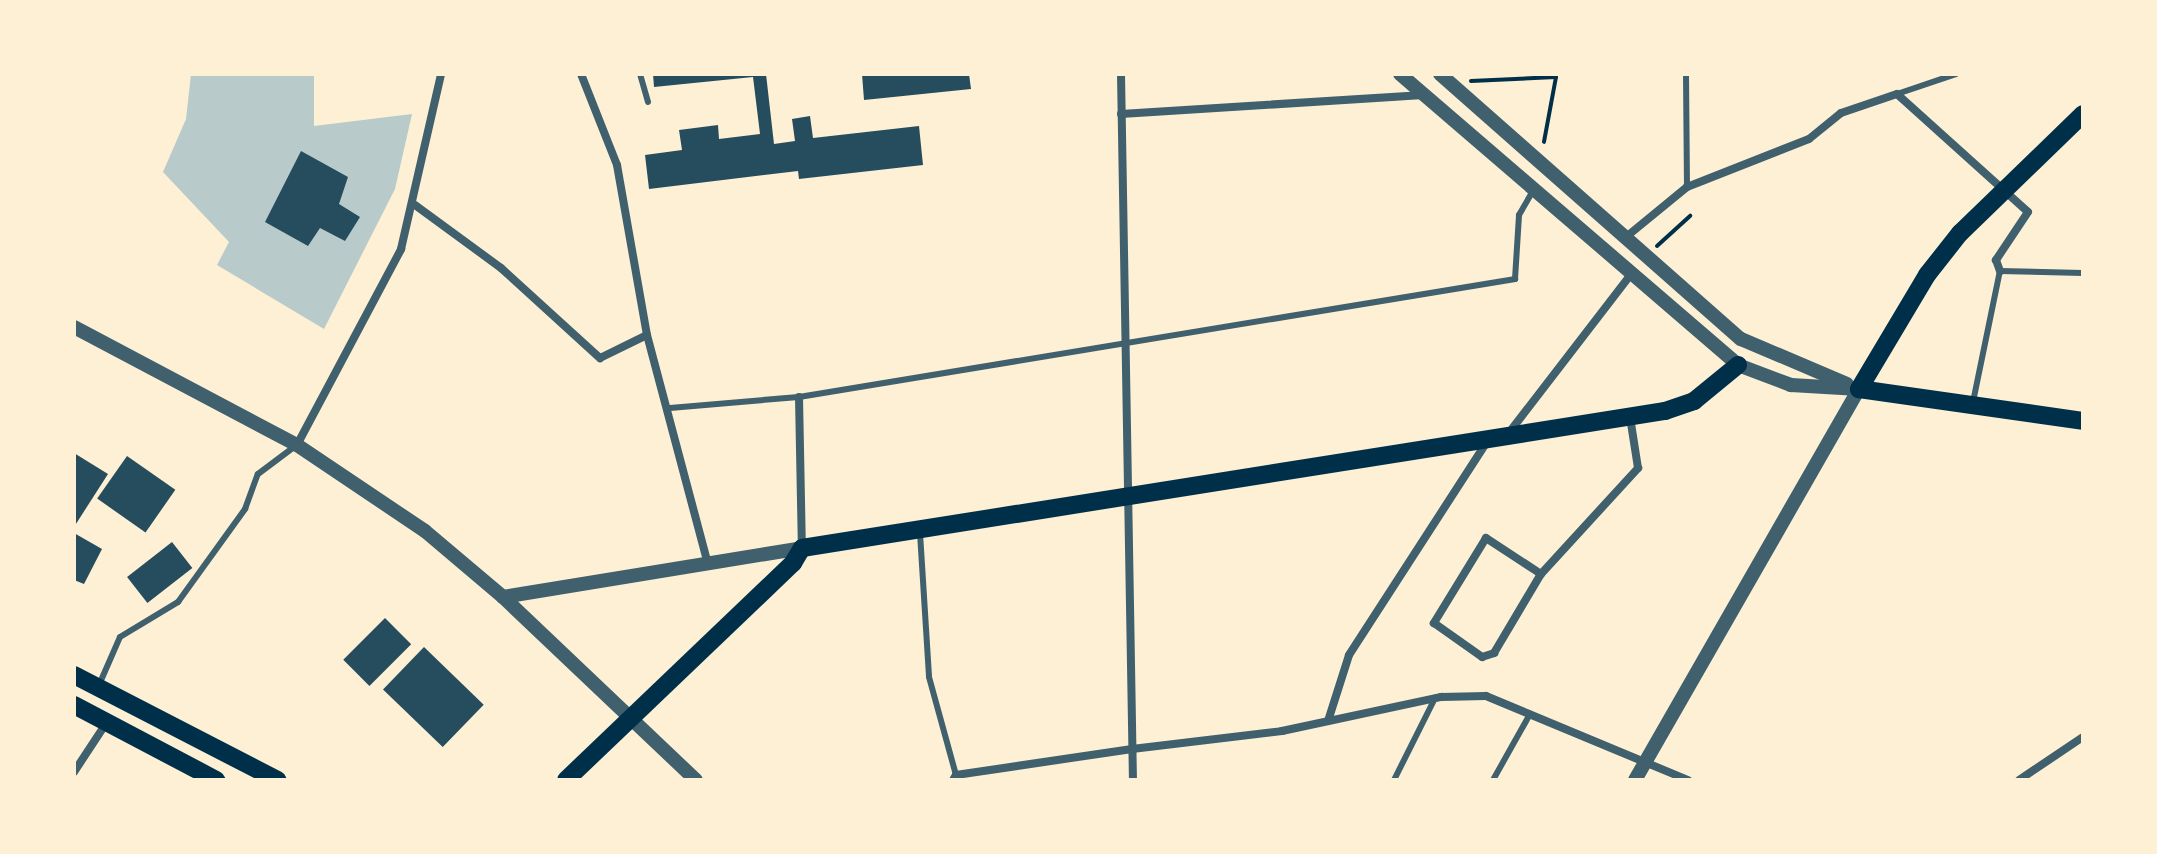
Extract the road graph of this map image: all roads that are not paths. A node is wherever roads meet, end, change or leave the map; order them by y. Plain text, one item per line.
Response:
1 (441, 74) edge
2 (581, 74) edge
3 (640, 74) edge
4 (1121, 74) edge
5 (1400, 74) edge
6 (1686, 74) edge
7 (1956, 74) edge
8 (1445, 78) edge
9 (1897, 94) junction
10 (1423, 95) junction
11 (648, 102) dead end
12 (1121, 114) junction
13 (2083, 114) edge
14 (1687, 187) junction
15 (1534, 189) junction
16 (2004, 189) junction
17 (415, 205) junction
18 (1626, 237) junction
19 (2000, 271) junction
20 (1632, 273) junction
21 (2083, 273) edge
22 (74, 327) edge
23 (647, 335) junction
24 (1125, 342) junction
25 (1738, 365) junction
26 (1859, 389) junction
27 (799, 397) junction
28 (1972, 405) junction
29 (670, 408) junction
30 (1630, 417) junction
31 (2083, 421) edge
32 (1498, 437) junction
33 (297, 445) junction
34 (1130, 495) junction
35 (920, 529) junction
36 (802, 548) junction
37 (708, 564) junction
38 (1541, 574) junction
39 (503, 597) junction
40 (74, 675) edge
41 (98, 687) junction
42 (1435, 698) junction
43 (74, 705) edge
44 (1530, 714) junction
45 (632, 718) junction
46 (1328, 721) junction
47 (107, 722) junction
48 (2083, 737) edge
49 (1132, 749) junction
50 (1646, 760) junction
51 (74, 772) edge
52 (955, 777) edge
53 (216, 780) edge
54 (277, 780) edge
55 (566, 780) edge
56 (696, 780) edge
57 (1133, 780) edge
58 (1394, 780) edge
59 (1493, 780) edge
60 (1635, 780) edge
61 (1688, 780) edge
62 (2019, 780) edge

1 - 17 street
2 - 23 street
3 - 11 lane
4 - 12 street
5 - 10 street
6 - 14 lane
7 - 9 lane
8 - 18 street
9 - 14 street
9 - 16 street
10 - 12 street
10 - 15 street
12 - 24 street
13 - 16 main road
14 - 18 street
15 - 20 street
15 - 24 lane
16 - 19 street
16 - 26 main road
17 - 23 street
17 - 33 street
18 - 26 street
19 - 21 lane
19 - 28 lane
20 - 25 street
20 - 32 street
22 - 33 street
23 - 29 street
24 - 27 lane
24 - 34 street
25 - 26 street
25 - 30 main road
26 - 28 main road
26 - 50 street
27 - 29 lane
27 - 36 street
28 - 31 main road
29 - 37 street
30 - 32 main road
30 - 38 street
32 - 34 main road
32 - 46 street
33 - 39 street
33 - 41 lane
34 - 35 main road
34 - 49 street
35 - 36 main road
35 - 52 lane
36 - 37 street
36 - 45 main road
37 - 39 street
38 - 38 street
39 - 45 street
40 - 41 main road
41 - 54 main road
42 - 44 street
42 - 46 street
42 - 58 lane
43 - 47 main road
44 - 50 street
44 - 59 lane
45 - 55 main road
45 - 56 street
46 - 49 street
47 - 51 street
47 - 53 main road
48 - 62 street
49 - 52 street
49 - 57 street
50 - 60 street
50 - 61 street

